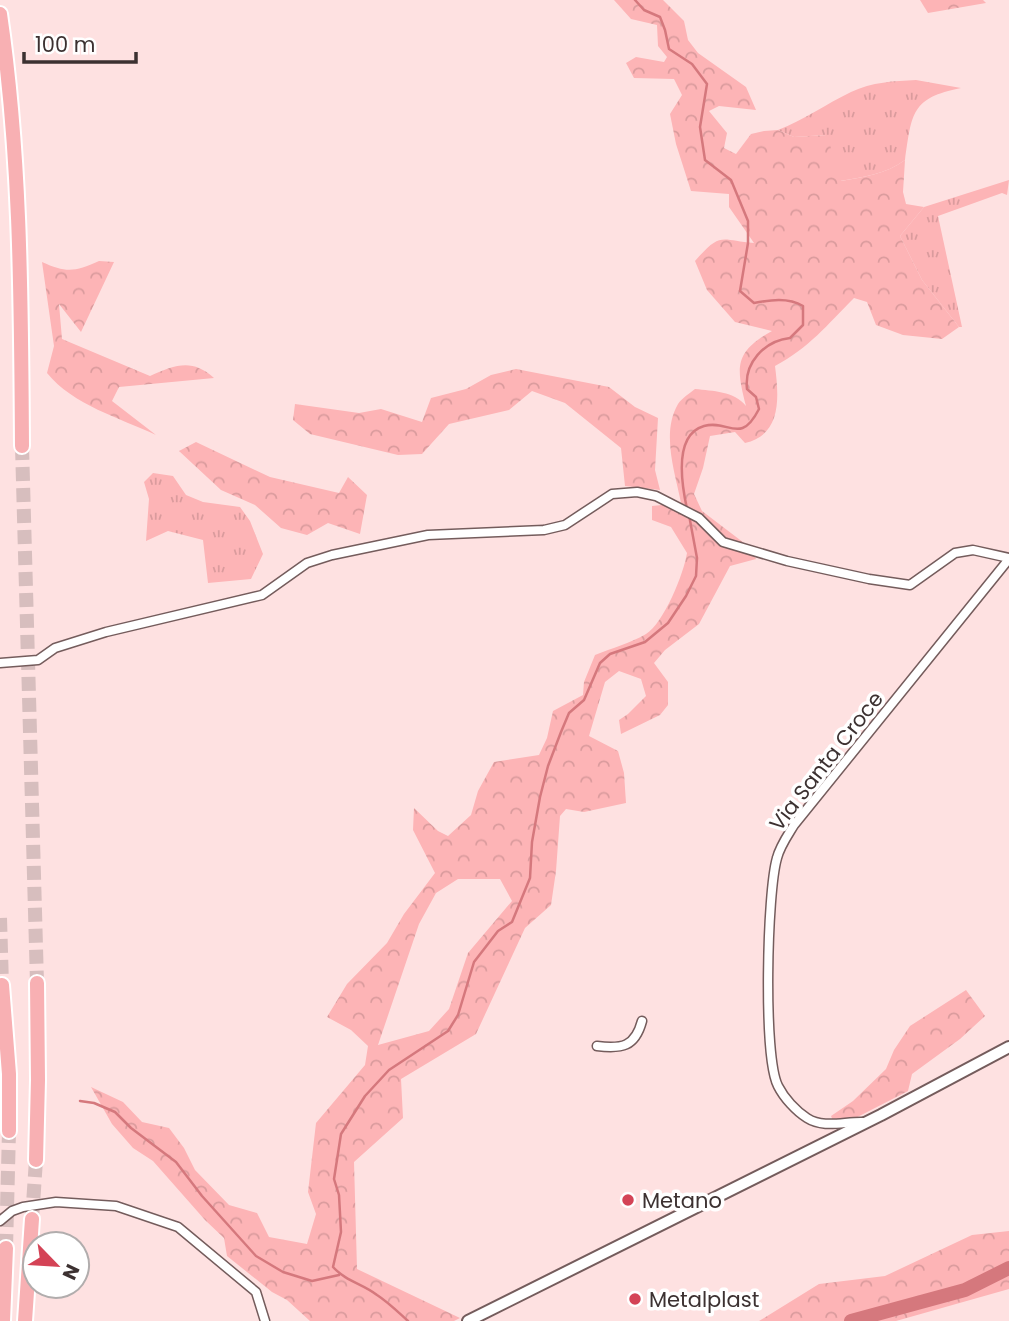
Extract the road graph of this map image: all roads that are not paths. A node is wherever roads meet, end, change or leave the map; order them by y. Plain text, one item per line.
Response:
1 (0, 14) edge
2 (22, 446) tunnel mouth
3 (1009, 558) edge
4 (0, 663) edge
5 (37, 982) tunnel mouth
6 (2, 985) edge
7 (642, 1021) dead end
8 (597, 1046) dead end
9 (1009, 1047) edge
10 (866, 1122) junction
11 (9, 1131) tunnel mouth
12 (36, 1160) tunnel mouth
13 (32, 1219) tunnel mouth
14 (0, 1221) edge
15 (6, 1248) dead end
16 (2, 1321) edge
17 (25, 1321) edge
18 (265, 1321) edge
19 (468, 1321) edge

1 - 2 highway
3 - 4 street
3 - 10 street, Via Santa Croce
5 - 12 highway
6 - 11 highway
7 - 8 street
9 - 10 main road
10 - 19 main road
13 - 17 highway
14 - 18 street
15 - 16 highway

